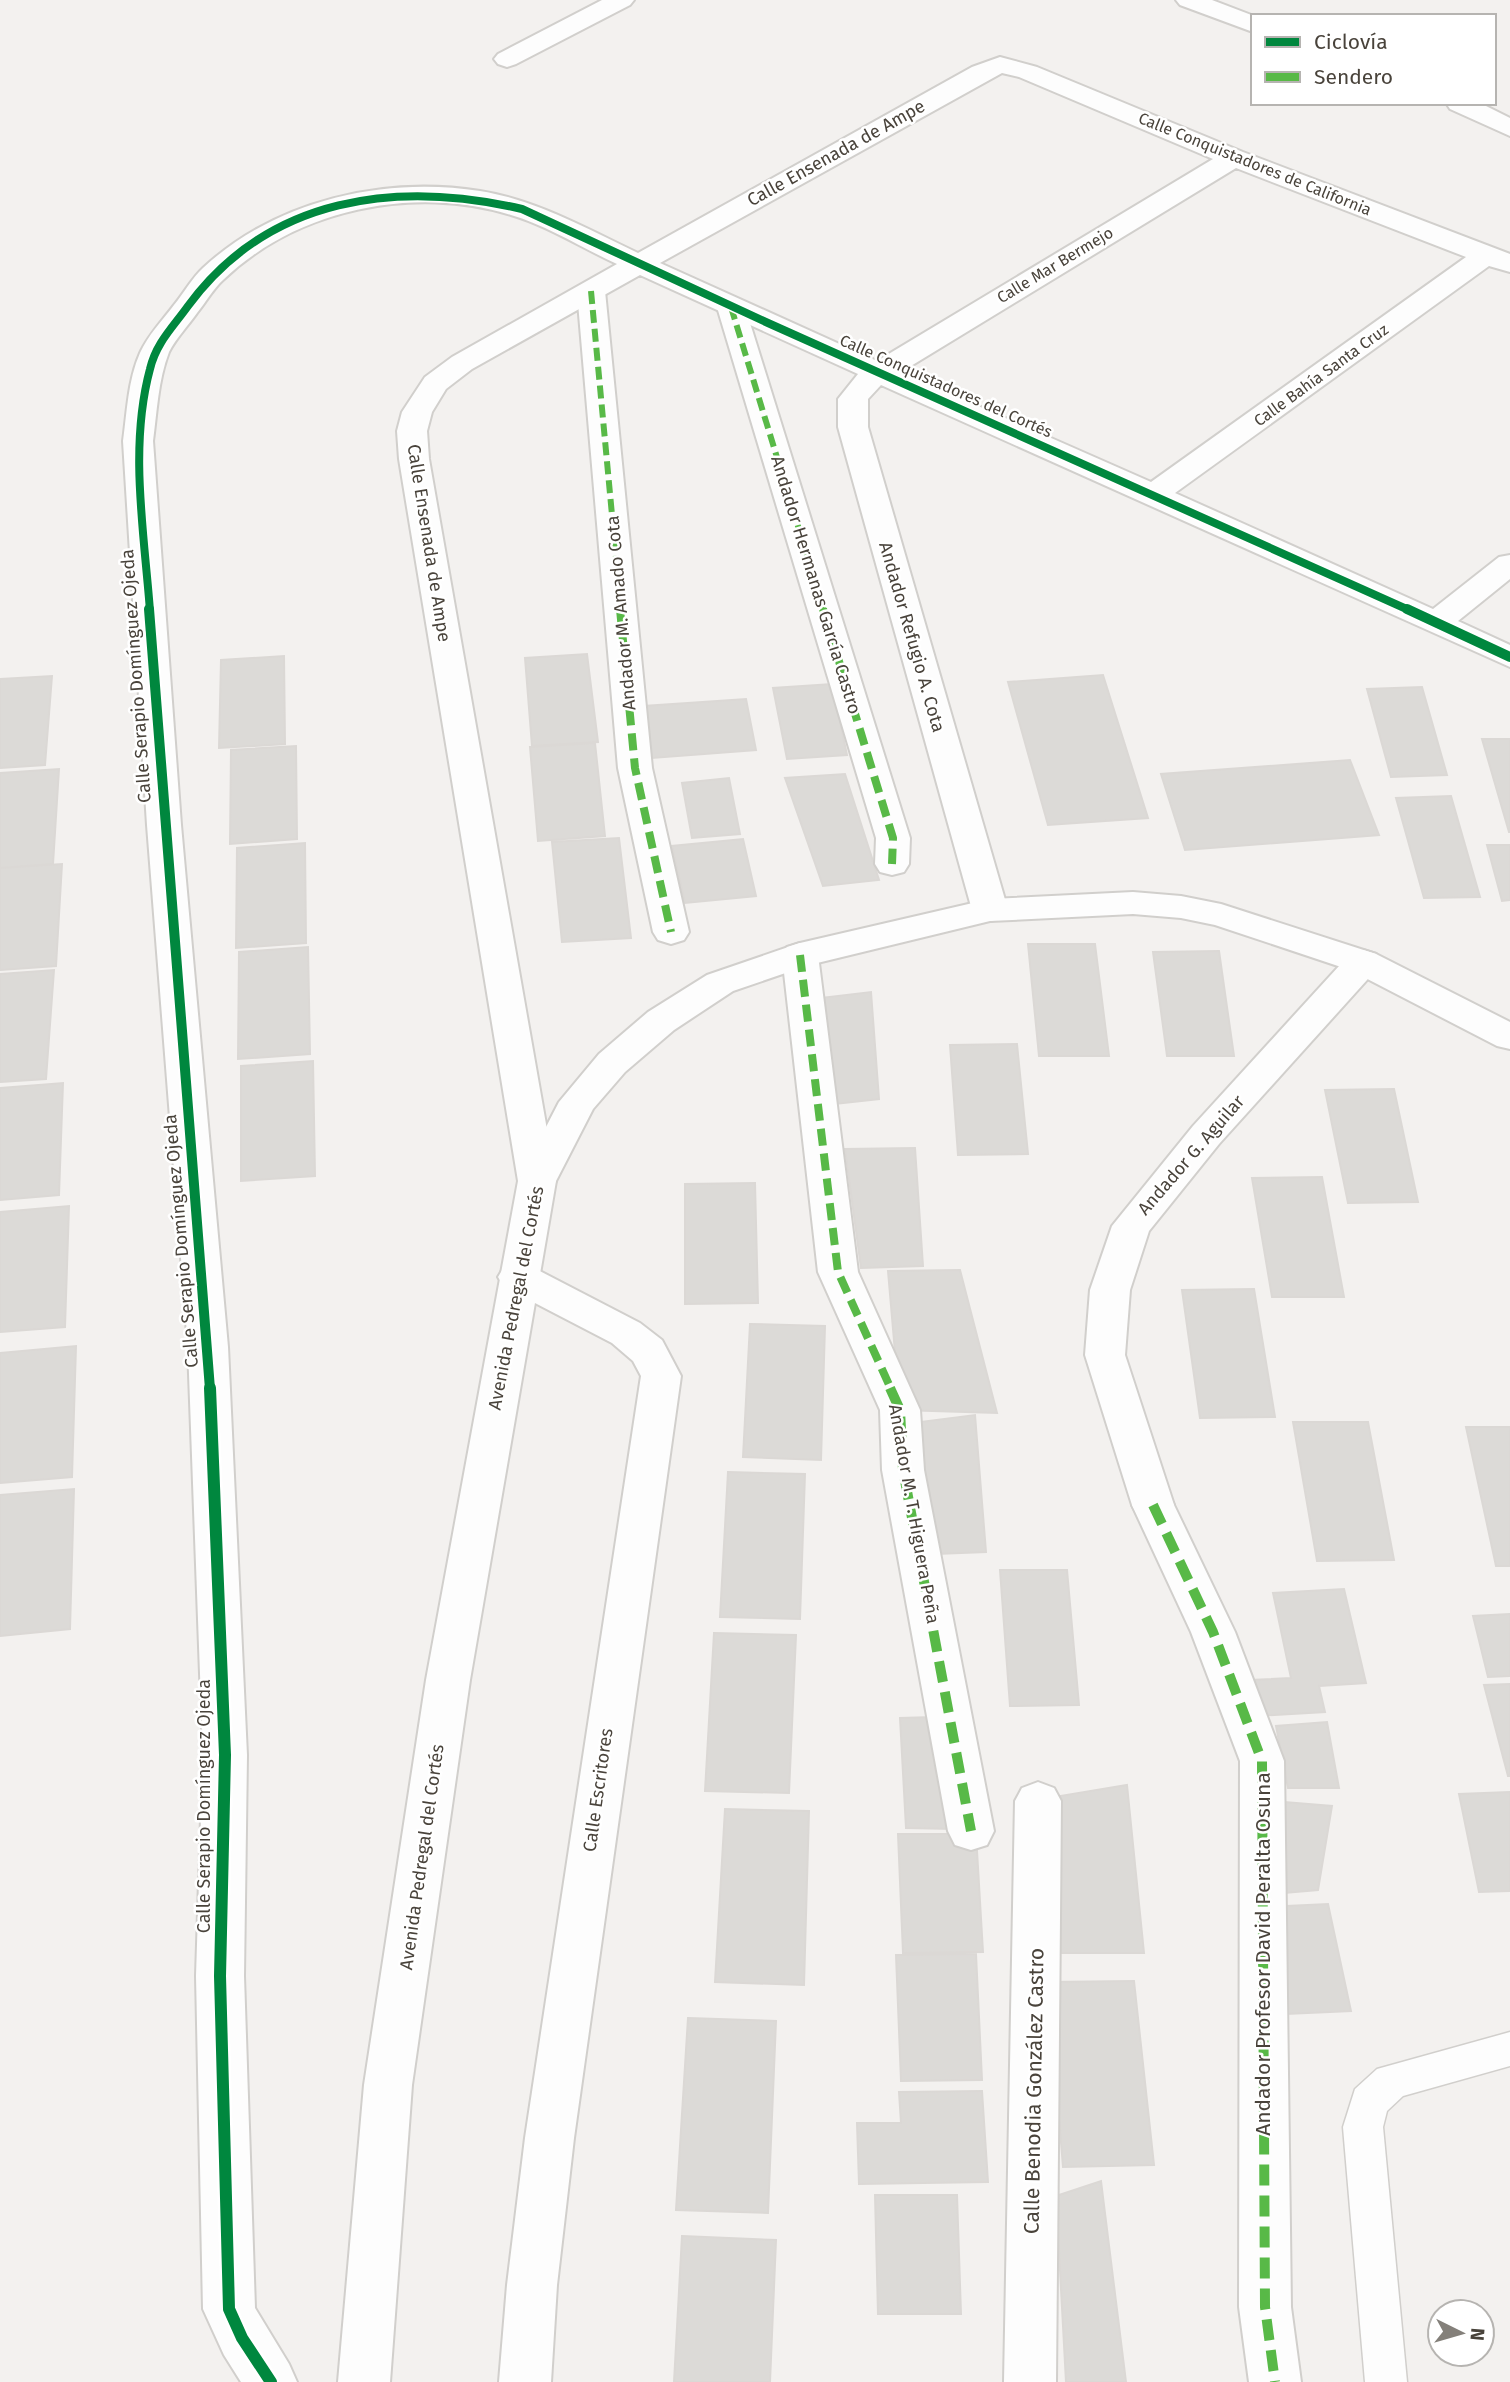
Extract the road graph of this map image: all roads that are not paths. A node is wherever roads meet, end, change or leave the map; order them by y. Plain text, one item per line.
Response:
1 (621, 0) edge
2 (1189, 0) edge
3 (1251, 23) edge
4 (507, 59) dead end
5 (1000, 65) joint
6 (1463, 105) edge
7 (1510, 128) edge
8 (1234, 158) junction
9 (357, 200) joint
10 (1498, 260) edge
11 (637, 264) junction
12 (591, 291) junction
13 (731, 307) junction
14 (878, 373) junction
15 (1154, 495) junction
16 (1510, 564) edge
17 (1436, 622) junction
18 (1510, 657) edge
19 (892, 864) dead end
20 (990, 910) junction
21 (671, 932) dead end
22 (800, 955) junction
23 (1363, 962) junction
24 (1510, 1037) edge
25 (537, 1181) junction
26 (518, 1277) junction
27 (1153, 1505) joint
28 (1038, 1801) dead end
29 (971, 1831) dead end
30 (1510, 2049) edge
31 (271, 2382) edge
32 (364, 2382) edge
33 (525, 2382) edge
34 (1030, 2382) edge
35 (1275, 2382) edge
36 (1386, 2382) edge

1 - 4 street
2 - 3 street
5 - 8 street, Calle Conquistadores de California
5 - 11 street, Calle Ensenada de Ampe
6 - 7 street
8 - 10 street, Calle Conquistadores de California
8 - 14 street, Calle Mar Bermejo
9 - 11 street, Calle Conquistadores del Cortés
9 - 31 street, Calle Serapio Domínguez Ojeda
10 - 15 street, Calle Bahía Santa Cruz
11 - 12 street, Calle Ensenada de Ampe
11 - 13 street, Calle Conquistadores del Cortés
12 - 21 street, Andador M. Amado Cota
12 - 25 street, Calle Ensenada de Ampe
13 - 14 street, Calle Conquistadores del Cortés
13 - 19 street, Andador Hermanas García Castro
14 - 15 street, Calle Conquistadores del Cortés
14 - 20 street, Andador Refugio A. Cota
15 - 17 street, Calle Conquistadores del Cortés
16 - 17 street
17 - 18 street, Calle Conquistadores del Cortés
20 - 22 street, Avenida Pedregal del Cortés
20 - 23 street, Avenida Pedregal del Cortés
22 - 25 street, Avenida Pedregal del Cortés
22 - 29 street, Andador M. T. Higuera Peña
23 - 24 street, Avenida Pedregal del Cortés
23 - 27 street, Andador G. Aguilar
25 - 26 street, Avenida Pedregal del Cortés
26 - 32 street, Avenida Pedregal del Cortés
26 - 33 street, Calle Escritores
27 - 35 street, Andador Profesor David Peralta Osuna
28 - 34 street, Calle Benodia González Castro
30 - 36 lane

